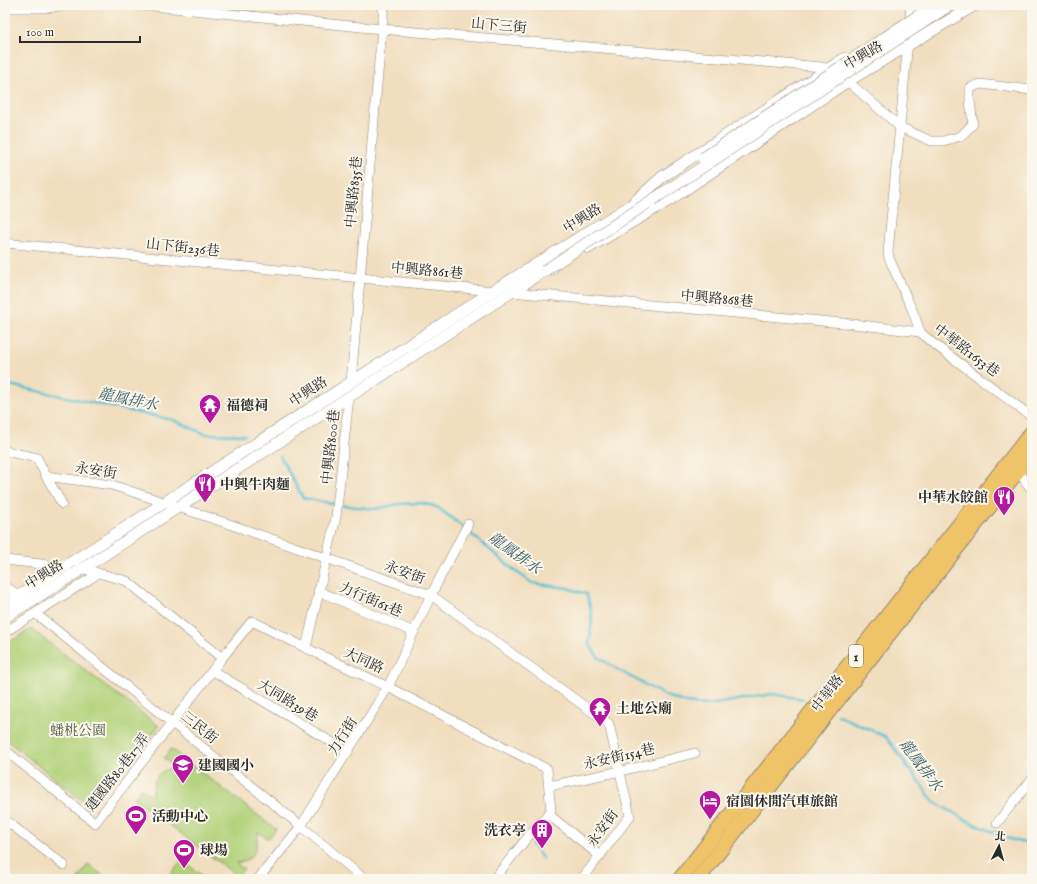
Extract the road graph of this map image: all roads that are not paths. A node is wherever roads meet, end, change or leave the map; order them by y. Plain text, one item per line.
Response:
1 (66, 5) edge
2 (143, 5) edge
3 (384, 5) edge
4 (911, 5) edge
5 (930, 5) edge
6 (934, 5) edge
7 (950, 5) edge
8 (975, 5) edge
9 (5, 8) edge
10 (910, 18) junction
11 (381, 29) junction
12 (907, 47) junction
13 (828, 68) junction
14 (848, 81) junction
15 (1032, 90) edge
16 (900, 127) junction
17 (630, 206) junction
18 (5, 243) edge
19 (544, 271) junction
20 (359, 278) junction
21 (493, 291) junction
22 (511, 292) junction
23 (920, 332) junction
24 (351, 382) junction
25 (349, 396) junction
26 (1032, 417) edge
27 (1032, 432) edge
28 (5, 452) edge
29 (1032, 453) edge
30 (1014, 466) junction
31 (46, 476) junction
32 (1032, 490) edge
33 (163, 502) junction
34 (62, 504) dead end
35 (178, 506) junction
36 (466, 527) dead end
37 (325, 558) junction
38 (5, 560) edge
39 (73, 568) junction
40 (97, 573) junction
41 (5, 586) edge
42 (318, 591) junction
43 (19, 596) junction
44 (431, 596) junction
45 (5, 605) edge
46 (36, 614) junction
47 (5, 617) edge
48 (5, 632) edge
49 (414, 632) junction
50 (306, 648) junction
51 (222, 658) junction
52 (213, 671) junction
53 (388, 687) junction
54 (173, 724) junction
55 (5, 750) edge
56 (348, 752) junction
57 (695, 753) dead end
58 (620, 771) junction
59 (1032, 779) edge
60 (549, 786) junction
61 (548, 814) junction
62 (5, 820) edge
63 (997, 823) dead end
64 (301, 826) junction
65 (600, 856) junction
66 (64, 865) dead end
67 (496, 876) edge
68 (360, 878) edge
69 (258, 879) edge
70 (506, 879) edge
71 (582, 879) edge
72 (680, 879) edge
73 (698, 879) edge

1 - 9 street
2 - 11 street, 山下三街
3 - 11 street, 中興路835巷
4 - 10 street, 中華路1653巷
5 - 10 street, 中興路
6 - 17 street, 中興路, bridge
7 - 19 street, 中興路, bridge
8 - 12 street, 中興路
10 - 12 street, 中華路1653巷
10 - 13 street, 中興路
11 - 13 street, 山下三街
11 - 20 street, 中興路835巷
12 - 14 street, 中興路
12 - 16 street, 中華路1653巷
13 - 14 street, 山下三街
13 - 17 street, 中興路
14 - 16 street, 山下三街
14 - 19 street, 中興路
15 - 16 street, 山下三街
16 - 23 street, 中華路1653巷
17 - 21 street, 中興路
18 - 20 street, 山下街236巷
19 - 22 street, 中興路
20 - 21 street, 中興路861巷
20 - 24 street, 中興路835巷
21 - 22 street
21 - 24 street, 中興路
22 - 23 street, 中興路868巷
22 - 25 street, 中興路
23 - 26 street, 中華路1653巷
24 - 25 street
24 - 33 street, 中興路
25 - 35 street, 中興路
25 - 37 street, 中興路800巷
27 - 30 main road, 中華路 / 1
28 - 31 street
29 - 30 main road, 中華路 / 1
30 - 32 street
30 - 72 main road, 中華路 / 1
30 - 73 main road, 中華路 / 1
31 - 33 street, 永安街
31 - 34 street
33 - 35 street, 永安街
33 - 39 street, 中興路
35 - 37 street, 永安街
35 - 39 street, 中興路
36 - 44 street, 力行街
37 - 42 street, 中興路800巷
37 - 44 street, 永安街
38 - 39 street
39 - 40 street
39 - 43 street, 中興路
39 - 47 street, 中興路
40 - 46 street
40 - 51 street
41 - 43 street
42 - 49 street, 力行街61巷
42 - 50 street, 中興路800巷
43 - 45 street, 中興路
44 - 49 street, 力行街
44 - 58 street, 永安街
46 - 48 street
46 - 54 street, 三民街
49 - 53 street, 力行街
50 - 51 street, 大同路
50 - 53 street, 大同路
51 - 52 street
52 - 54 street
52 - 56 street, 大同路39巷
53 - 56 street, 力行街
53 - 60 street, 大同路
54 - 55 street, 建國路80巷17弄
54 - 64 street, 三民街
56 - 64 street, 力行街
57 - 58 street, 永安街154巷
58 - 60 street, 永安街154巷
58 - 65 street, 永安街
59 - 63 street
60 - 61 street, 大同路
61 - 65 street
61 - 67 street
62 - 66 street
64 - 68 street, 三民街
64 - 69 street, 力行街
65 - 71 street, 永安街
67 - 70 street

